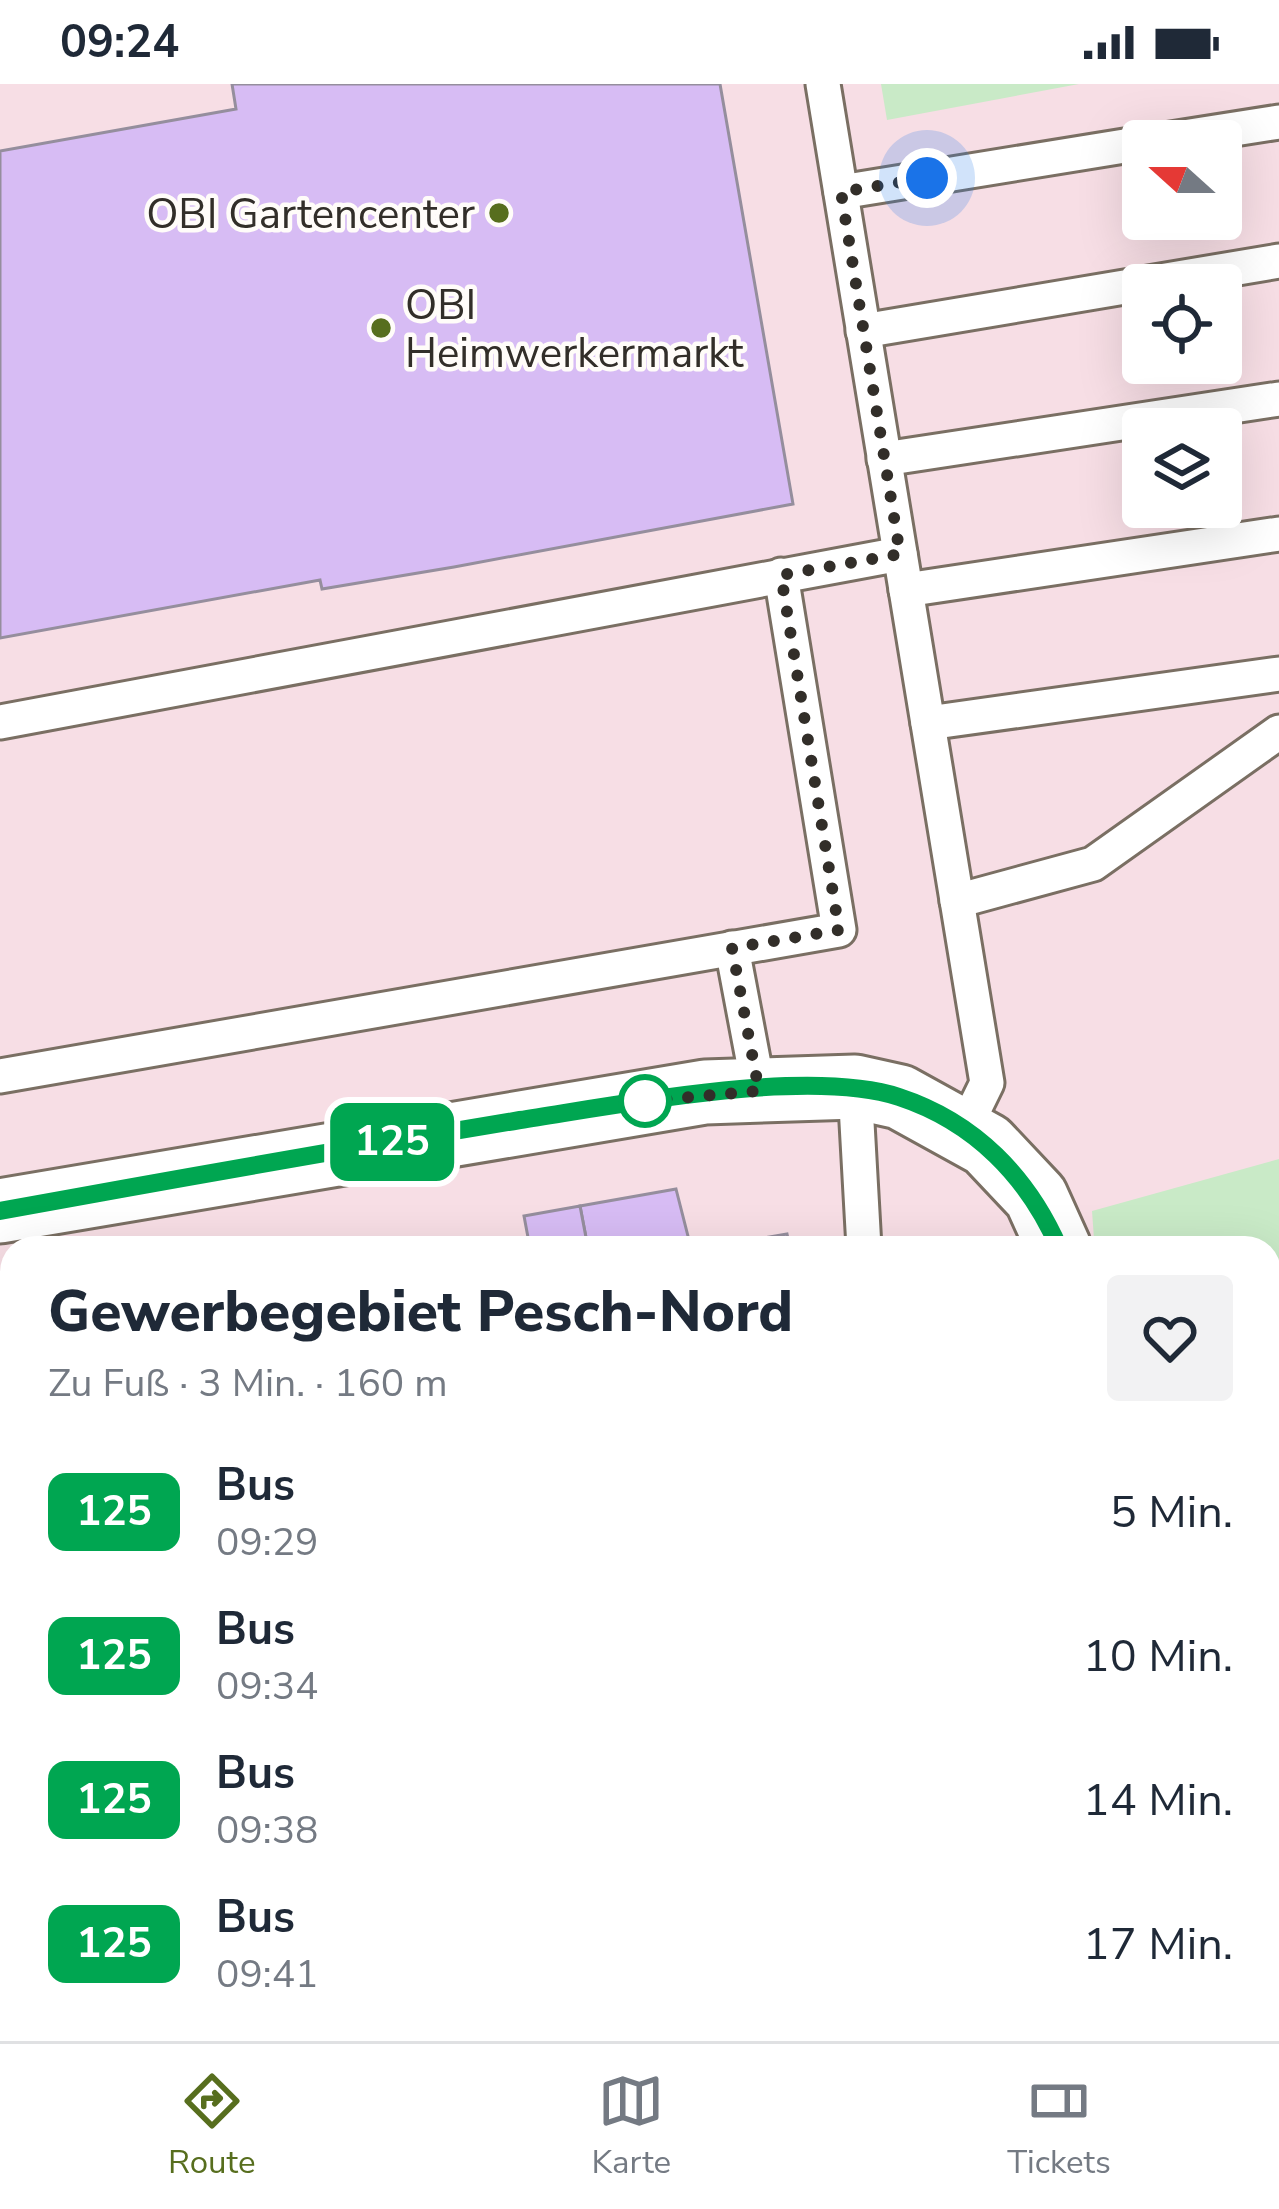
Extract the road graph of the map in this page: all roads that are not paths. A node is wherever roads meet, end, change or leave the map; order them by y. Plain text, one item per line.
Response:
1 (823, 84) edge
2 (1279, 122) edge
3 (1242, 128) edge
4 (1122, 146) edge
5 (841, 192) junction
6 (1279, 261) edge
7 (863, 331) junction
8 (1279, 399) edge
9 (884, 458) junction
10 (1279, 534) edge
11 (900, 554) junction
12 (781, 575) junction
13 (906, 590) junction
14 (1279, 674) edge
15 (0, 722) edge
16 (928, 723) junction
17 (1279, 732) edge
18 (957, 901) junction
19 (732, 948) junction
20 (0, 1076) edge
21 (855, 1087) junction
22 (759, 1091) junction
23 (964, 1130) junction
24 (0, 1211) edge
25 (863, 1236) edge
26 (1054, 1236) edge

1 - 5 lane
2 - 3 lane
4 - 5 lane
5 - 7 lane
6 - 7 lane
7 - 9 lane
8 - 9 lane
9 - 11 lane
10 - 13 lane
11 - 12 lane
11 - 13 lane
12 - 15 lane
12 - 19 lane
13 - 16 lane
14 - 16 lane
16 - 18 lane
17 - 18 lane
18 - 23 lane
19 - 20 lane
19 - 22 lane
21 - 22 street
21 - 23 street
21 - 25 lane
22 - 24 street
23 - 26 street

